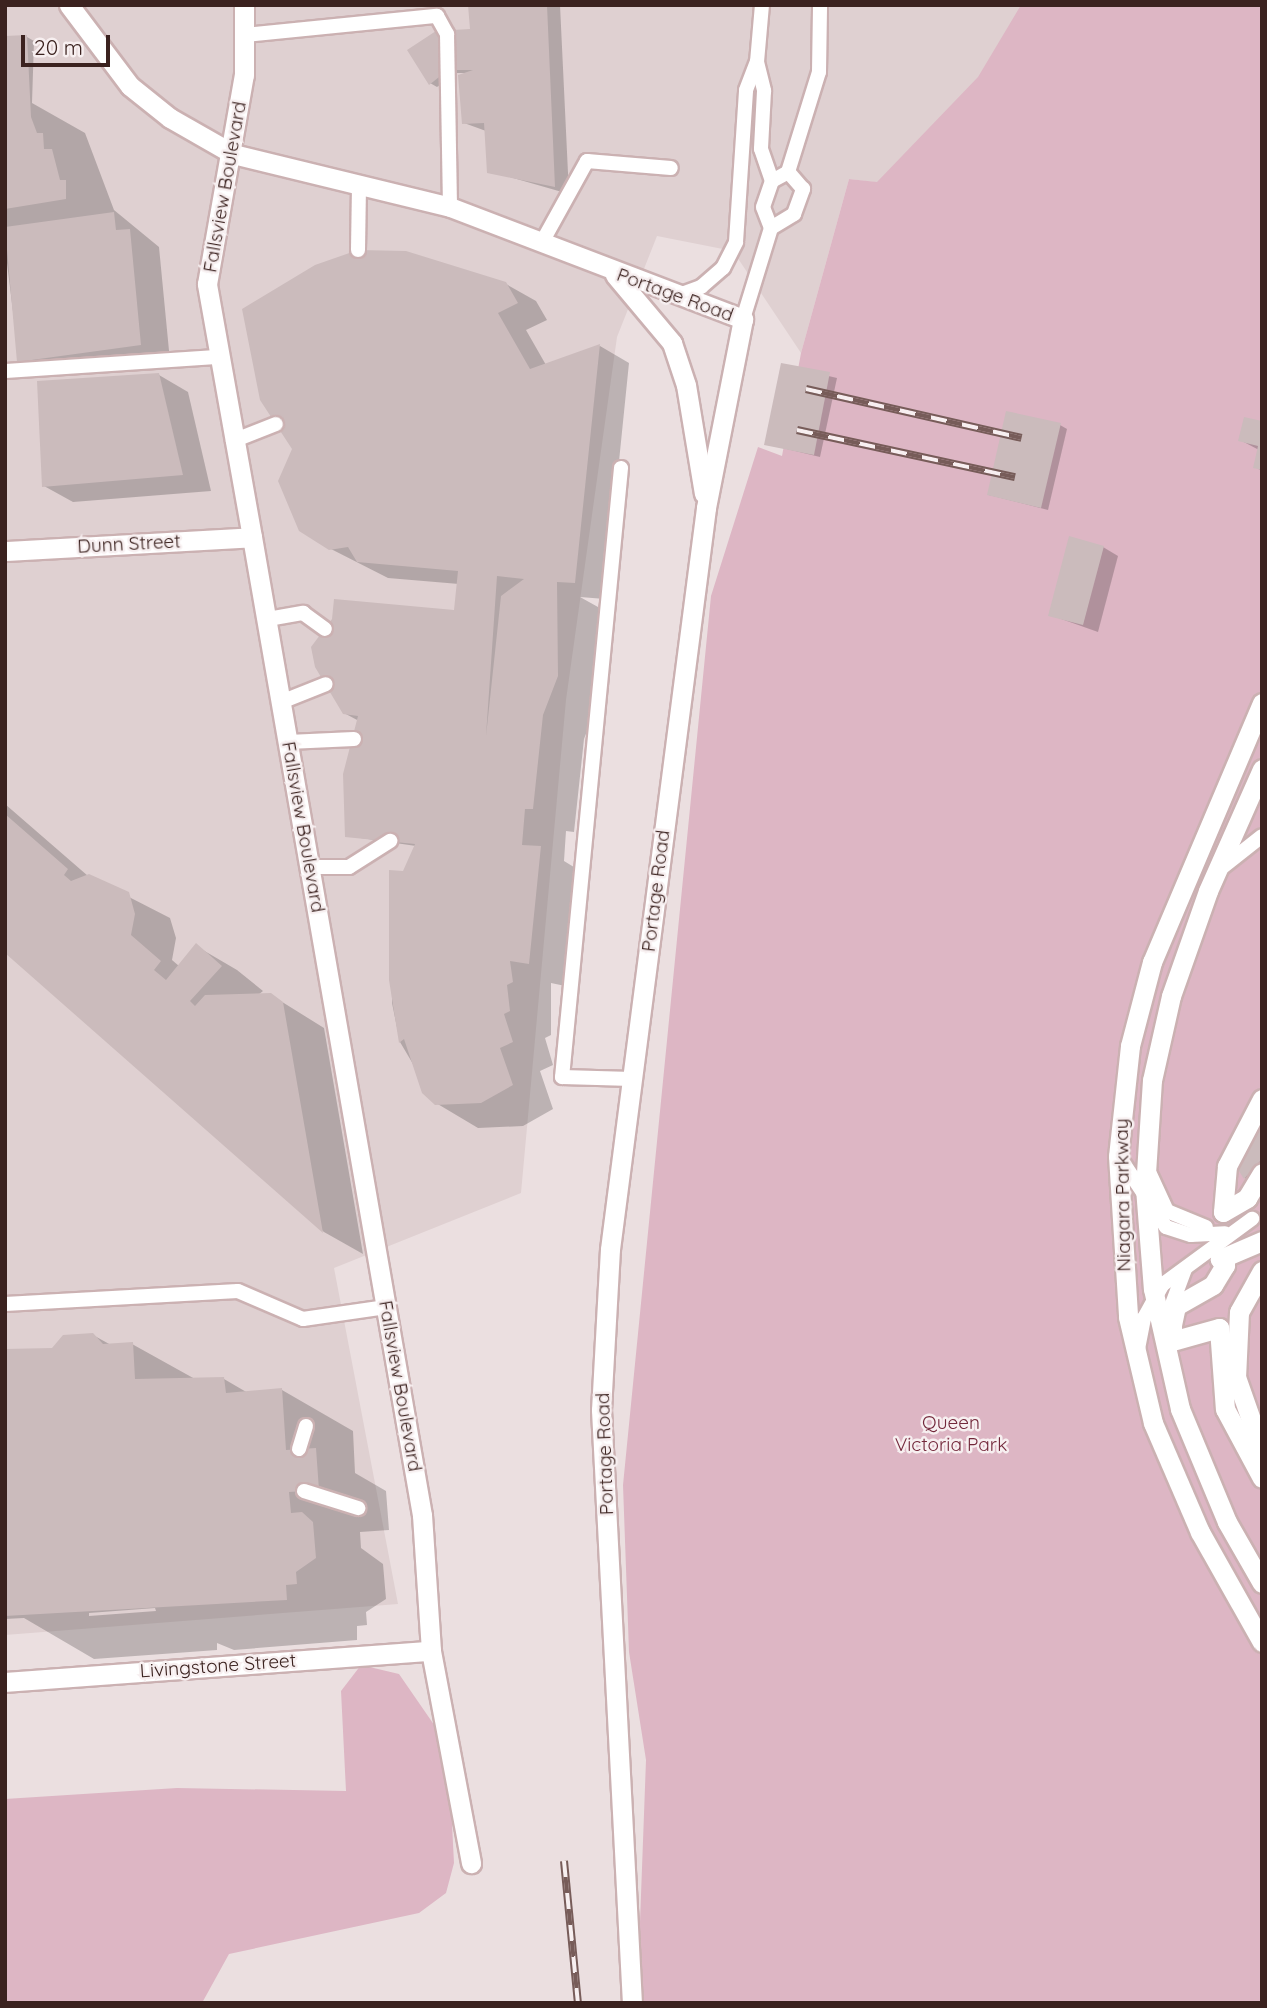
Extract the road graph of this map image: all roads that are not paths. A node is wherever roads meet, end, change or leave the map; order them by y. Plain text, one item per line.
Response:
1 (69, 5) edge
2 (244, 5) edge
3 (762, 5) edge
4 (820, 5) edge
5 (245, 35) junction
6 (757, 62) junction
7 (233, 154) junction
8 (671, 168) dead end
9 (788, 172) junction
10 (772, 181) junction
11 (359, 184) junction
12 (450, 207) junction
13 (771, 228) junction
14 (541, 244) junction
15 (358, 250) dead end
16 (613, 273) junction
17 (674, 297) junction
18 (744, 319) junction
19 (216, 357) junction
20 (5, 371) edge
21 (276, 424) dead end
22 (233, 441) junction
23 (621, 468) dead end
24 (706, 508) junction
25 (252, 537) junction
26 (5, 551) edge
27 (268, 618) junction
28 (325, 629) dead end
29 (326, 684) dead end
30 (281, 702) junction
31 (1262, 702) edge
32 (354, 739) dead end
33 (288, 741) junction
34 (1232, 768) junction
35 (1260, 777) edge
36 (1262, 836) edge
37 (390, 841) dead end
38 (309, 867) junction
39 (1208, 891) junction
40 (632, 1079) junction
41 (1262, 1099) edge
42 (1146, 1151) junction
43 (1118, 1156) junction
44 (1262, 1172) edge
45 (1145, 1200) junction
46 (1257, 1215) edge
47 (1262, 1241) edge
48 (1203, 1251) junction
49 (1262, 1271) edge
50 (1155, 1296) junction
51 (5, 1304) edge
52 (386, 1307) junction
53 (1165, 1355) junction
54 (1137, 1362) junction
55 (306, 1426) dead end
56 (299, 1450) dead end
57 (1262, 1451) edge
58 (1262, 1478) edge
59 (304, 1491) dead end
60 (358, 1508) dead end
61 (1262, 1583) edge
62 (1262, 1642) edge
63 (432, 1651) junction
64 (5, 1682) edge
65 (471, 1863) dead end
66 (632, 2003) edge

1 - 7 main road, Portage Road
2 - 5 main road, Fallsview Boulevard
3 - 6 lane
4 - 9 lane
5 - 7 main road, Fallsview Boulevard
5 - 12 lane
6 - 10 lane
6 - 17 lane
7 - 11 main road, Portage Road
7 - 19 main road, Fallsview Boulevard
8 - 14 lane
9 - 10 lane
9 - 13 lane
10 - 13 lane
11 - 12 main road, Portage Road
11 - 15 lane
12 - 14 main road, Portage Road
13 - 18 lane
14 - 16 main road, Portage Road
16 - 17 main road, Portage Road
16 - 24 main road
17 - 18 main road, Portage Road
18 - 24 main road, Portage Road
19 - 20 lane
19 - 22 main road, Fallsview Boulevard
21 - 22 lane
22 - 25 main road, Fallsview Boulevard
23 - 40 lane
24 - 40 main road, Portage Road
25 - 26 main road, Dunn Street
25 - 27 main road, Fallsview Boulevard
27 - 28 lane
27 - 30 main road, Fallsview Boulevard
29 - 30 lane
30 - 33 main road, Fallsview Boulevard
31 - 34 main road, Niagara Parkway
32 - 33 lane
33 - 38 main road, Fallsview Boulevard
34 - 35 lane
34 - 43 main road, Niagara Parkway
35 - 39 main road, Niagara Parkway
36 - 39 lane
37 - 38 lane
38 - 52 main road, Fallsview Boulevard
39 - 42 main road, Niagara Parkway
40 - 66 main road, Portage Road
41 - 44 main road
42 - 45 main road, Niagara Parkway
42 - 46 lane
43 - 45 lane
43 - 54 main road, Niagara Parkway
45 - 46 lane
45 - 50 main road, Niagara Parkway
46 - 48 lane
47 - 58 main road
48 - 50 lane
48 - 53 lane
49 - 57 main road
50 - 53 main road, Niagara Parkway
50 - 54 lane
51 - 52 lane
52 - 63 main road, Fallsview Boulevard
53 - 61 main road, Niagara Parkway
54 - 62 main road, Niagara Parkway
55 - 56 lane
59 - 60 lane
63 - 64 main road, Livingstone Street
63 - 65 main road, Fallsview Boulevard

